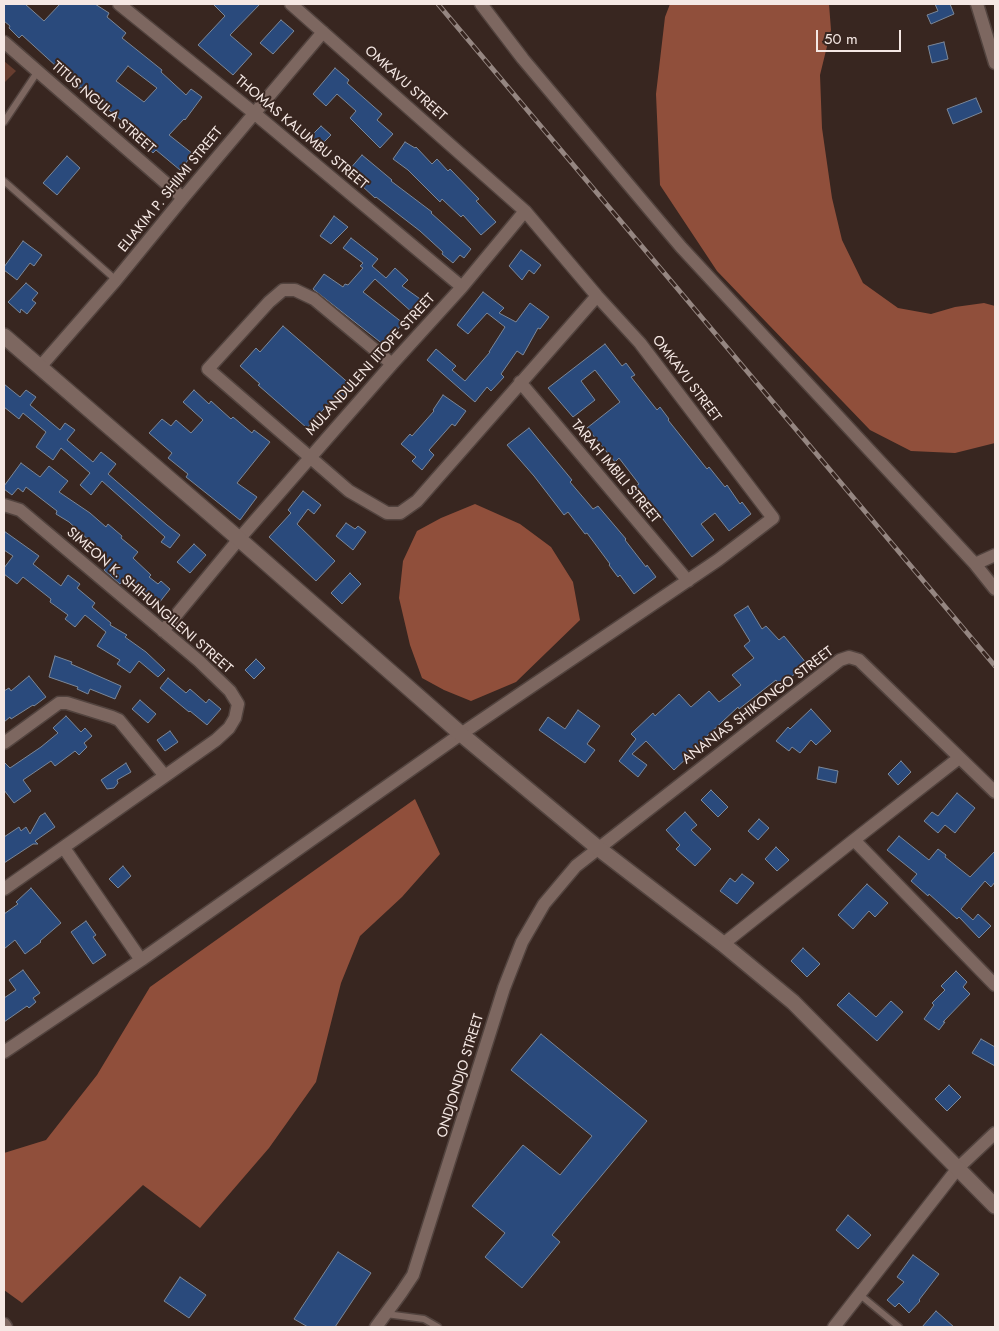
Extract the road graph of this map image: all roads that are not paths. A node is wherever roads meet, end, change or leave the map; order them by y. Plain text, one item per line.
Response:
1 (119, 4) edge
2 (292, 4) edge
3 (481, 4) edge
4 (977, 4) edge
5 (990, 29) edge
6 (323, 32) junction
7 (4, 42) edge
8 (995, 63) edge
9 (38, 71) junction
10 (254, 113) junction
11 (4, 122) edge
12 (4, 181) edge
13 (183, 198) junction
14 (525, 211) junction
15 (116, 280) junction
16 (462, 287) junction
17 (597, 296) junction
18 (4, 336) edge
19 (392, 364) junction
20 (40, 367) junction
21 (520, 382) junction
22 (310, 457) junction
23 (4, 505) edge
24 (239, 538) junction
25 (995, 555) edge
26 (975, 564) junction
27 (688, 581) junction
28 (995, 589) edge
29 (163, 631) junction
30 (461, 734) junction
31 (4, 743) edge
32 (959, 758) junction
33 (166, 776) junction
34 (995, 792) edge
35 (854, 840) junction
36 (64, 848) junction
37 (598, 848) junction
38 (4, 889) edge
39 (723, 944) junction
40 (141, 960) junction
41 (995, 985) edge
42 (4, 1052) edge
43 (995, 1133) edge
44 (958, 1168) junction
45 (995, 1206) edge
46 (859, 1294) junction
47 (386, 1314) junction
48 (4, 1324) edge
49 (6, 1327) edge
50 (376, 1327) edge
51 (438, 1327) edge
52 (834, 1327) edge
53 (899, 1327) edge

1 - 10 street, THOMAS KALUMBU STREET
2 - 6 street, OMKAVU STREET
3 - 26 street
4 - 5 street
5 - 8 street
6 - 10 street, ELIAKIM P. SHIIMI STREET
6 - 14 street, OMKAVU STREET
7 - 9 street, TITUS NGULA STREET
9 - 11 lane
9 - 13 street, TITUS NGULA STREET
10 - 13 street, ELIAKIM P. SHIIMI STREET
10 - 16 street, THOMAS KALUMBU STREET
12 - 15 lane
13 - 15 street, ELIAKIM P. SHIIMI STREET
14 - 16 street, MULANDULENI IITOPE STREET
14 - 17 street, OMKAVU STREET
15 - 20 street, ELIAKIM P. SHIIMI STREET
16 - 19 street, MULANDULENI IITOPE STREET
17 - 21 street
17 - 27 street, OMKAVU STREET
18 - 20 street
19 - 22 street, MULANDULENI IITOPE STREET
19 - 22 street
20 - 24 street
21 - 22 street
21 - 27 street, TARAH IMBILI STREET
22 - 24 street, MULANDULENI IITOPE STREET
23 - 29 street, SIMEON K. SHIHUNGILENI STREET
24 - 29 street, MULANDULENI IITOPE STREET
24 - 30 street
25 - 26 street
26 - 28 street
27 - 30 street, OMKAVU STREET
29 - 33 street, SIMEON K. SHIHUNGILENI STREET
30 - 37 street
30 - 40 street, OMKAVU STREET
31 - 33 street
32 - 34 street, ANANIAS SHIKONGO STREET
32 - 35 street
32 - 37 street, ANANIAS SHIKONGO STREET
33 - 36 street
35 - 39 street
35 - 41 street
36 - 38 street
36 - 40 street
37 - 39 street
37 - 47 street, ONDJONDJO STREET
39 - 44 street
40 - 42 street, OMKAVU STREET
43 - 44 street
44 - 45 street
44 - 46 street
46 - 52 street
46 - 53 lane
47 - 50 street, ONDJONDJO STREET
47 - 51 lane
48 - 49 street

